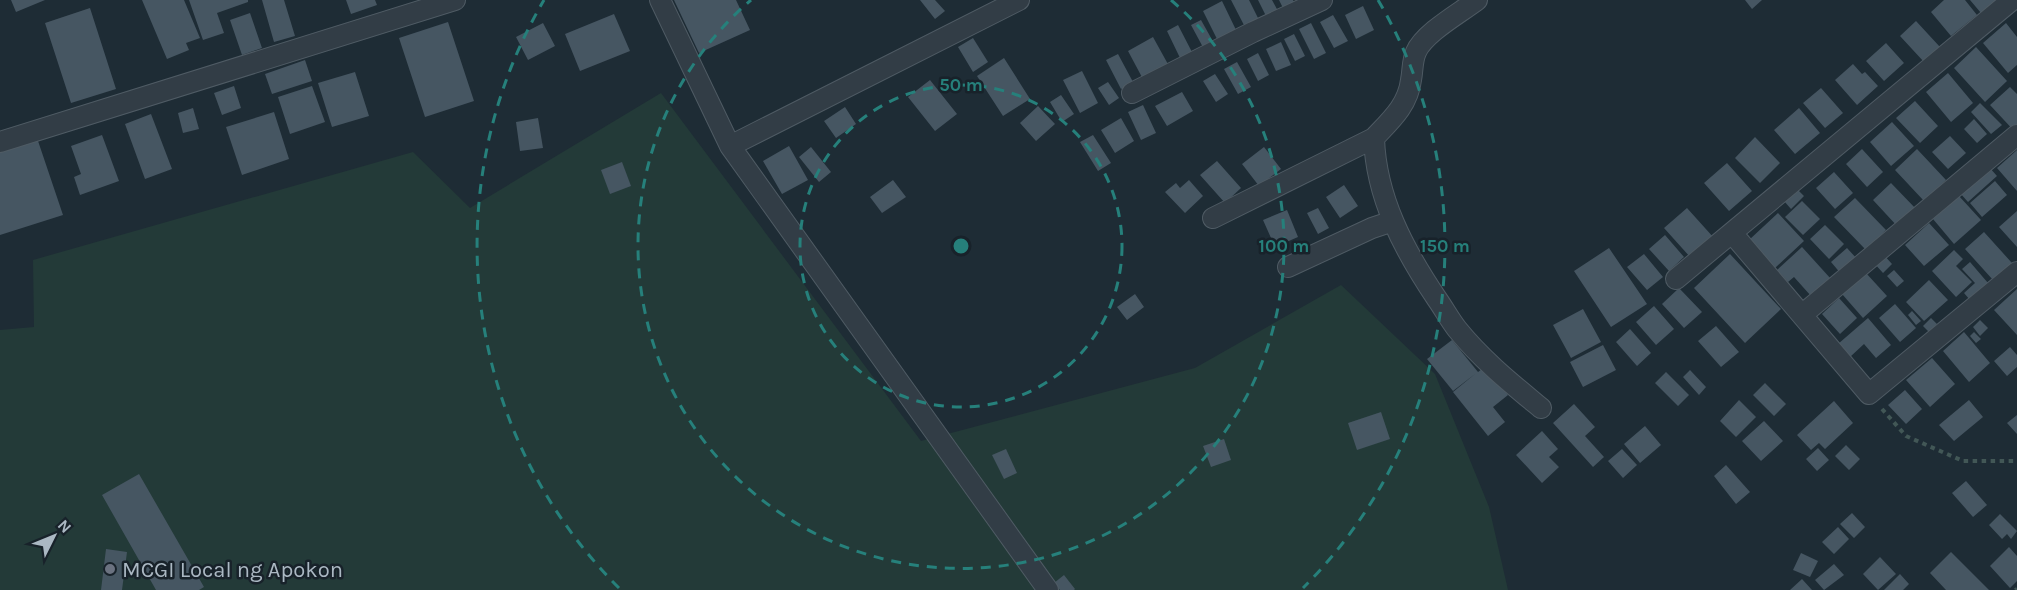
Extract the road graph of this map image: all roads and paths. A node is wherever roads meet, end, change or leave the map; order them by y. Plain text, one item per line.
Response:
1 (455, 0) edge
2 (660, 0) edge
3 (1019, 0) edge
4 (1322, 0) edge
5 (2012, 0) edge
6 (1474, 1) edge
7 (1132, 93) dead end
8 (2017, 135) edge
9 (1374, 138) junction
10 (0, 142) edge
11 (730, 146) junction
12 (1213, 218) dead end
13 (1393, 221) junction
14 (1732, 233) junction
15 (1288, 267) dead end
16 (2017, 272) edge
17 (1676, 279) dead end
18 (1803, 314) junction
19 (1869, 394) junction
20 (1541, 408) dead end
21 (2017, 461) edge
22 (1048, 590) edge

1 - 10 street
2 - 11 street
3 - 11 street
4 - 7 street
5 - 14 street
6 - 9 street
8 - 18 street
9 - 12 street
9 - 13 street
11 - 22 street
13 - 15 street
13 - 20 street
14 - 17 street
14 - 18 street
16 - 19 street
18 - 19 street
19 - 21 path

